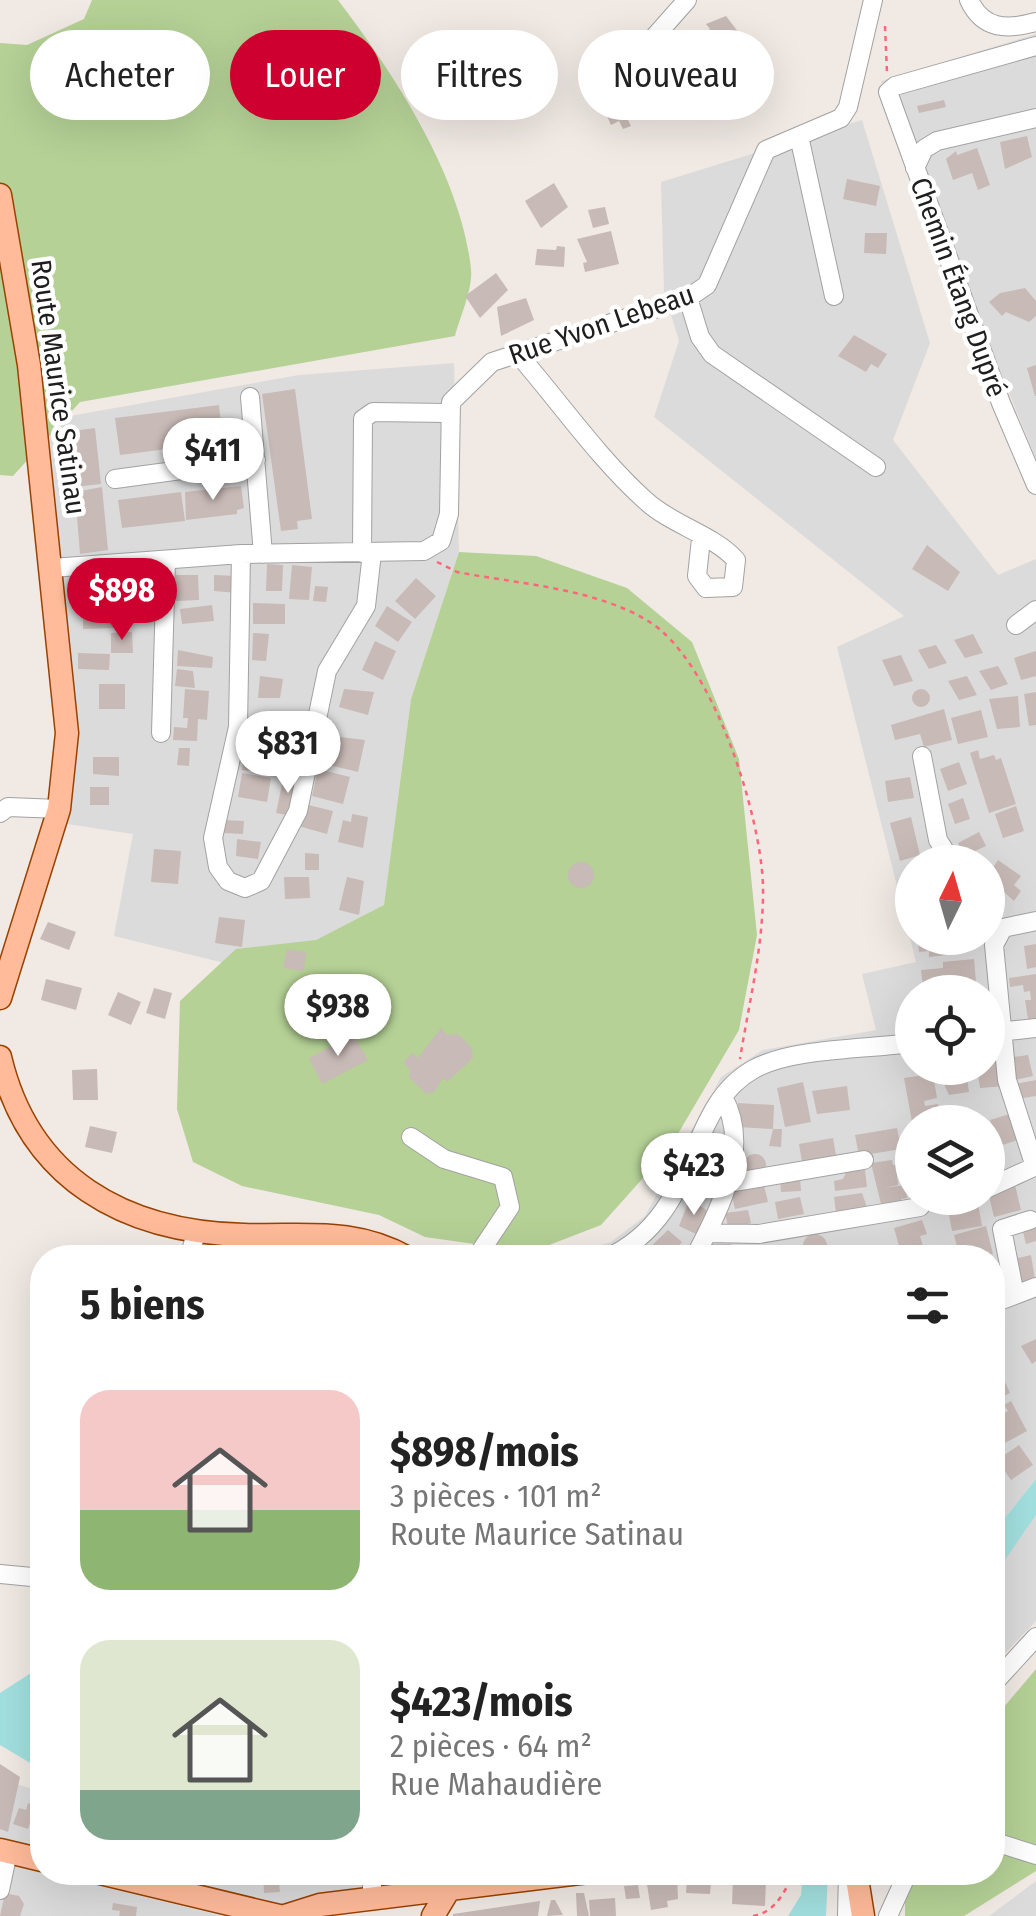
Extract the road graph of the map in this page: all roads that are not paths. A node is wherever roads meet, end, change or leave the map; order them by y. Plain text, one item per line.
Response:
1 (688, 0) edge
2 (970, 0) edge
3 (879, 6) edge
4 (1036, 22) edge
5 (661, 30) edge
6 (1036, 46) edge
7 (1036, 118) edge
8 (798, 136) junction
9 (915, 168) junction
10 (0, 194) edge
11 (834, 296) dead end
12 (688, 298) junction
13 (517, 353) junction
14 (250, 396) dead end
15 (448, 413) junction
16 (256, 460) junction
17 (1036, 467) edge
18 (876, 468) dead end
19 (115, 479) dead end
20 (1035, 484) edge
21 (701, 540) dead end
22 (367, 553) junction
23 (242, 554) junction
24 (263, 554) junction
25 (166, 560) junction
26 (52, 568) junction
27 (1036, 610) edge
28 (1016, 625) dead end
29 (161, 733) dead end
30 (922, 756) dead end
31 (59, 809) junction
32 (0, 813) edge
33 (941, 845) edge
34 (1036, 921) edge
35 (1005, 925) edge
36 (0, 998) edge
37 (1036, 1028) edge
38 (1005, 1031) edge
39 (895, 1045) edge
40 (0, 1057) edge
41 (1005, 1073) edge
42 (8, 1097) edge
43 (722, 1097) junction
44 (411, 1137) dead end
45 (864, 1160) dead end
46 (1035, 1166) edge
47 (1005, 1180) edge
48 (728, 1183) junction
49 (895, 1211) edge
50 (1030, 1220) dead end
51 (196, 1233) junction
52 (708, 1233) junction
53 (192, 1245) edge
54 (377, 1245) edge
55 (485, 1245) edge
56 (633, 1245) edge
57 (701, 1245) edge
58 (1003, 1245) edge
59 (1005, 1270) edge
60 (1036, 1287) edge
61 (0, 1574) edge
62 (30, 1577) edge
63 (1036, 1637) edge
64 (1005, 1671) edge
65 (1005, 1845) edge
66 (4, 1851) edge
67 (1036, 1854) edge
68 (30, 1857) edge
69 (151, 1885) edge
70 (372, 1885) edge
71 (451, 1885) edge
72 (460, 1885) edge
73 (847, 1885) edge
74 (851, 1885) edge
75 (868, 1885) edge
76 (902, 1885) edge
77 (0, 1890) edge
78 (372, 1899) junction
79 (282, 1916) edge
80 (433, 1916) edge
81 (847, 1916) edge
82 (864, 1916) edge
83 (888, 1916) edge

1 - 5 street
2 - 4 street
3 - 8 street, Rue Yvon Lebeau
6 - 9 street, Chemin Étang Dupré
7 - 9 street
8 - 11 street
8 - 12 street, Rue Yvon Lebeau
9 - 20 street, Chemin Étang Dupré
10 - 26 main road, Route Maurice Satinau
12 - 13 street, Rue Yvon Lebeau
12 - 18 street
13 - 15 street, Rue Yvon Lebeau
13 - 21 street
14 - 16 street
15 - 22 street
15 - 22 street
16 - 19 street
16 - 24 street
17 - 20 street
22 - 23 street
22 - 24 street
23 - 24 street
23 - 25 street
25 - 26 street
25 - 29 street
26 - 31 main road, Route Maurice Satinau
27 - 28 street
30 - 33 street
31 - 32 street
31 - 36 main road, Route Maurice Satinau
34 - 35 street
37 - 38 street
39 - 43 street
40 - 42 main road
41 - 46 street
42 - 51 main road
43 - 48 street
43 - 56 street
44 - 55 street
45 - 48 street
46 - 47 street
48 - 52 street
49 - 52 street
50 - 58 street
51 - 53 street
51 - 54 main road
52 - 57 street
59 - 60 street
61 - 62 street
63 - 64 street
65 - 67 street
66 - 68 main road
66 - 77 street
69 - 79 main road
70 - 78 street
71 - 78 main road
72 - 80 main road
73 - 81 street
74 - 82 main road
75 - 82 street
76 - 83 street
78 - 79 main road

